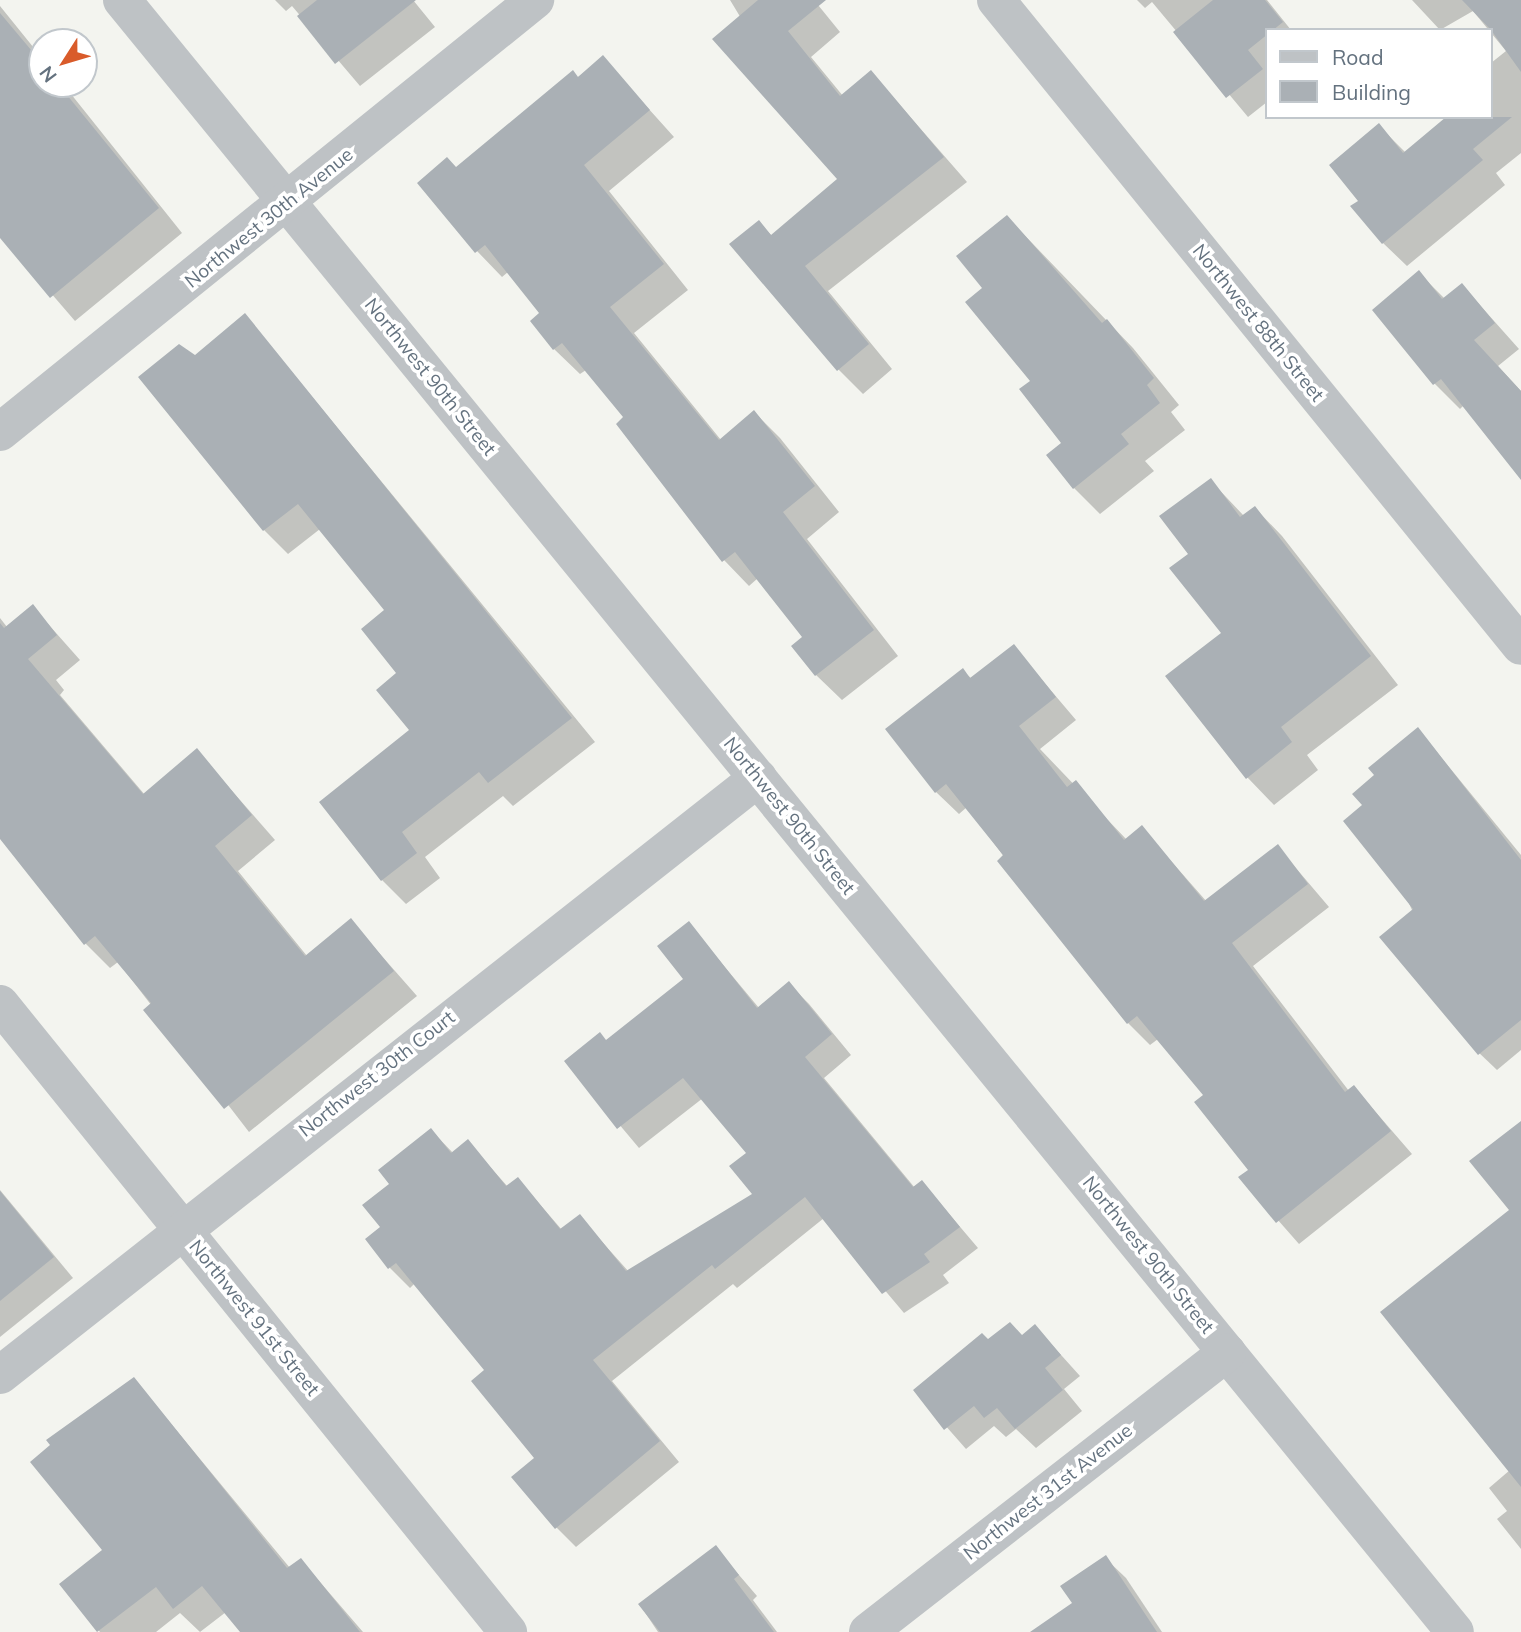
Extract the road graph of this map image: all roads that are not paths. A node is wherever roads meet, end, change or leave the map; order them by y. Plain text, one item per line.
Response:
1 (122, 0) edge
2 (535, 0) edge
3 (996, 0) edge
4 (289, 204) junction
5 (0, 432) edge
6 (1521, 646) edge
7 (758, 778) junction
8 (0, 1004) edge
9 (180, 1227) junction
10 (1227, 1353) junction
11 (0, 1375) edge
12 (508, 1632) edge
13 (868, 1632) edge
14 (1455, 1632) edge

1 - 4 street, Northwest 90th Street
2 - 4 street, Northwest 30th Avenue
3 - 6 street, Northwest 88th Street
4 - 5 street, Northwest 30th Avenue
4 - 7 street, Northwest 90th Street
7 - 9 street, Northwest 30th Court
7 - 10 street, Northwest 90th Street
8 - 9 street, Northwest 91st Street
9 - 11 street, Northwest 30th Court
9 - 12 street, Northwest 91st Street
10 - 13 street, Northwest 31st Avenue
10 - 14 street, Northwest 90th Street

